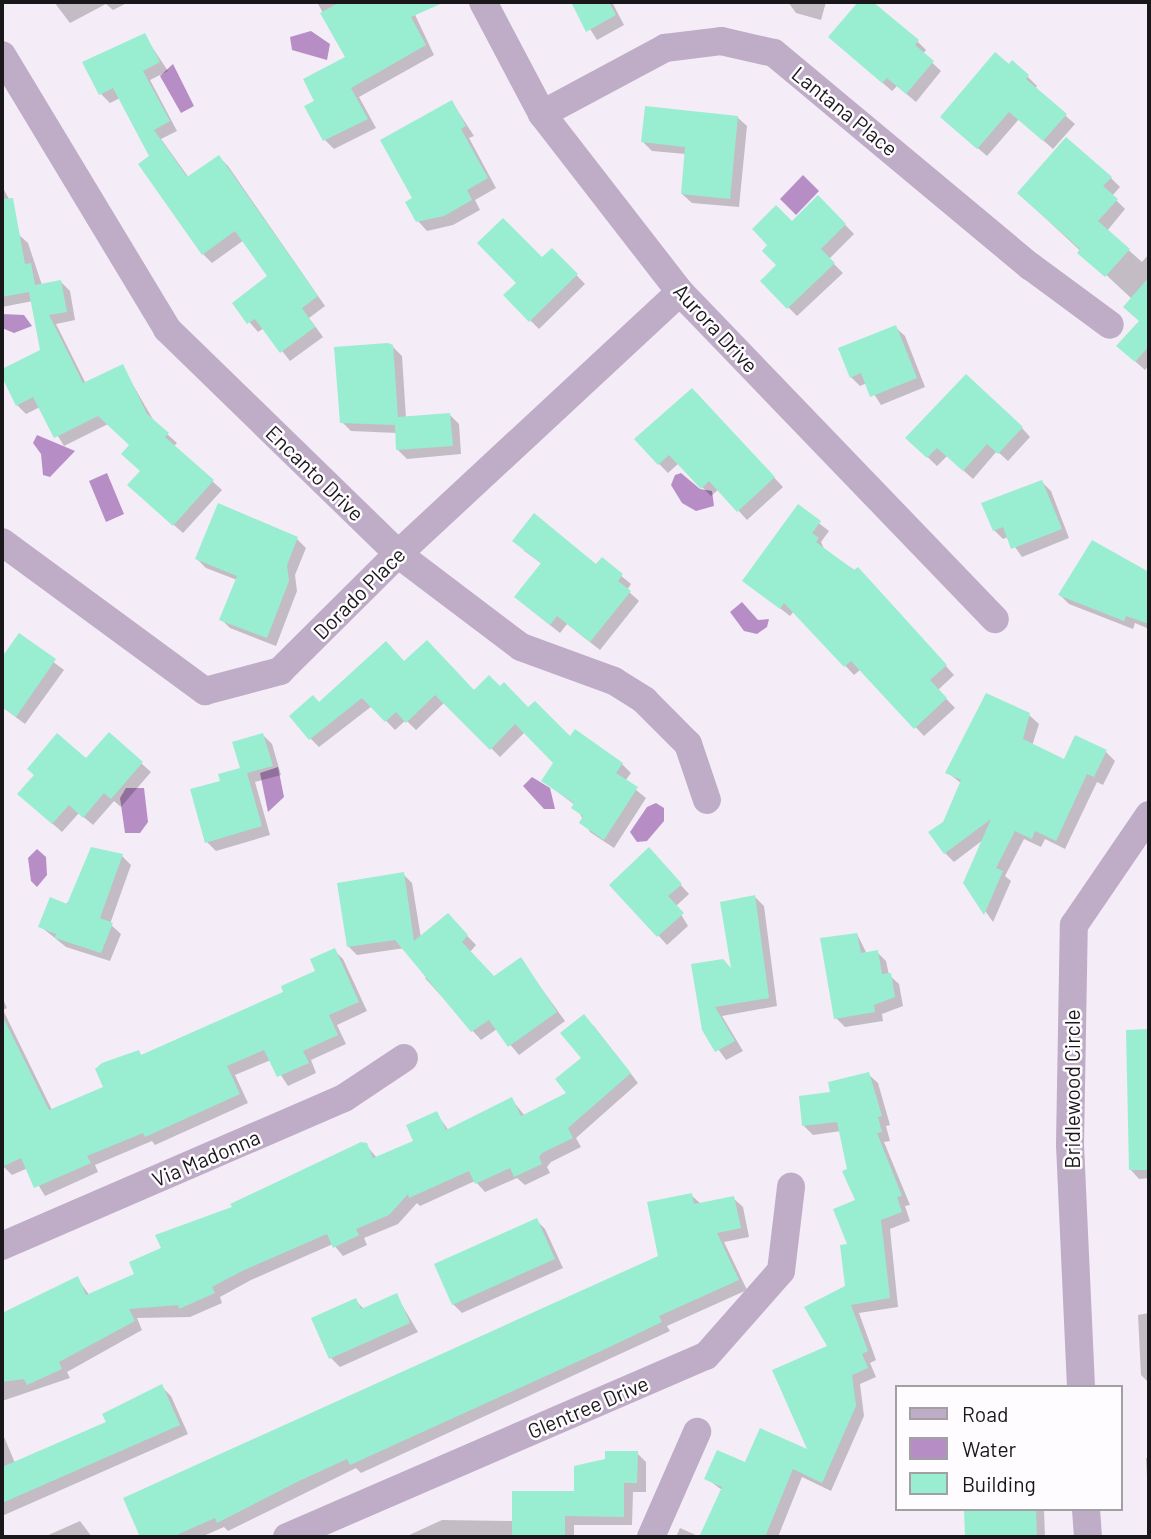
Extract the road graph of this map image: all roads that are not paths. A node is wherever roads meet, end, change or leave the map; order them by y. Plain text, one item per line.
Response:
1 (483, 2) edge
2 (2, 55) edge
3 (542, 114) junction
4 (680, 292) junction
5 (1110, 325) dead end
6 (2, 542) edge
7 (397, 554) junction
8 (995, 619) dead end
9 (707, 800) dead end
10 (1149, 815) edge
11 (404, 1058) dead end
12 (791, 1187) dead end
13 (2, 1246) edge
14 (1081, 1385) edge
15 (697, 1432) dead end
16 (1086, 1511) edge
17 (288, 1537) edge
18 (651, 1537) edge
19 (1088, 1537) edge

1 - 3 street, Aurora Drive
2 - 7 street, Encanto Drive
3 - 4 street, Aurora Drive
3 - 5 street, Lantana Place
4 - 7 street, Dorado Place
4 - 8 street, Aurora Drive
6 - 7 street, Dorado Place
7 - 9 street, Encanto Drive
10 - 14 street, Bridlewood Circle
11 - 13 street, Via Madonna
12 - 17 street, Glentree Drive
15 - 18 street
16 - 19 street

